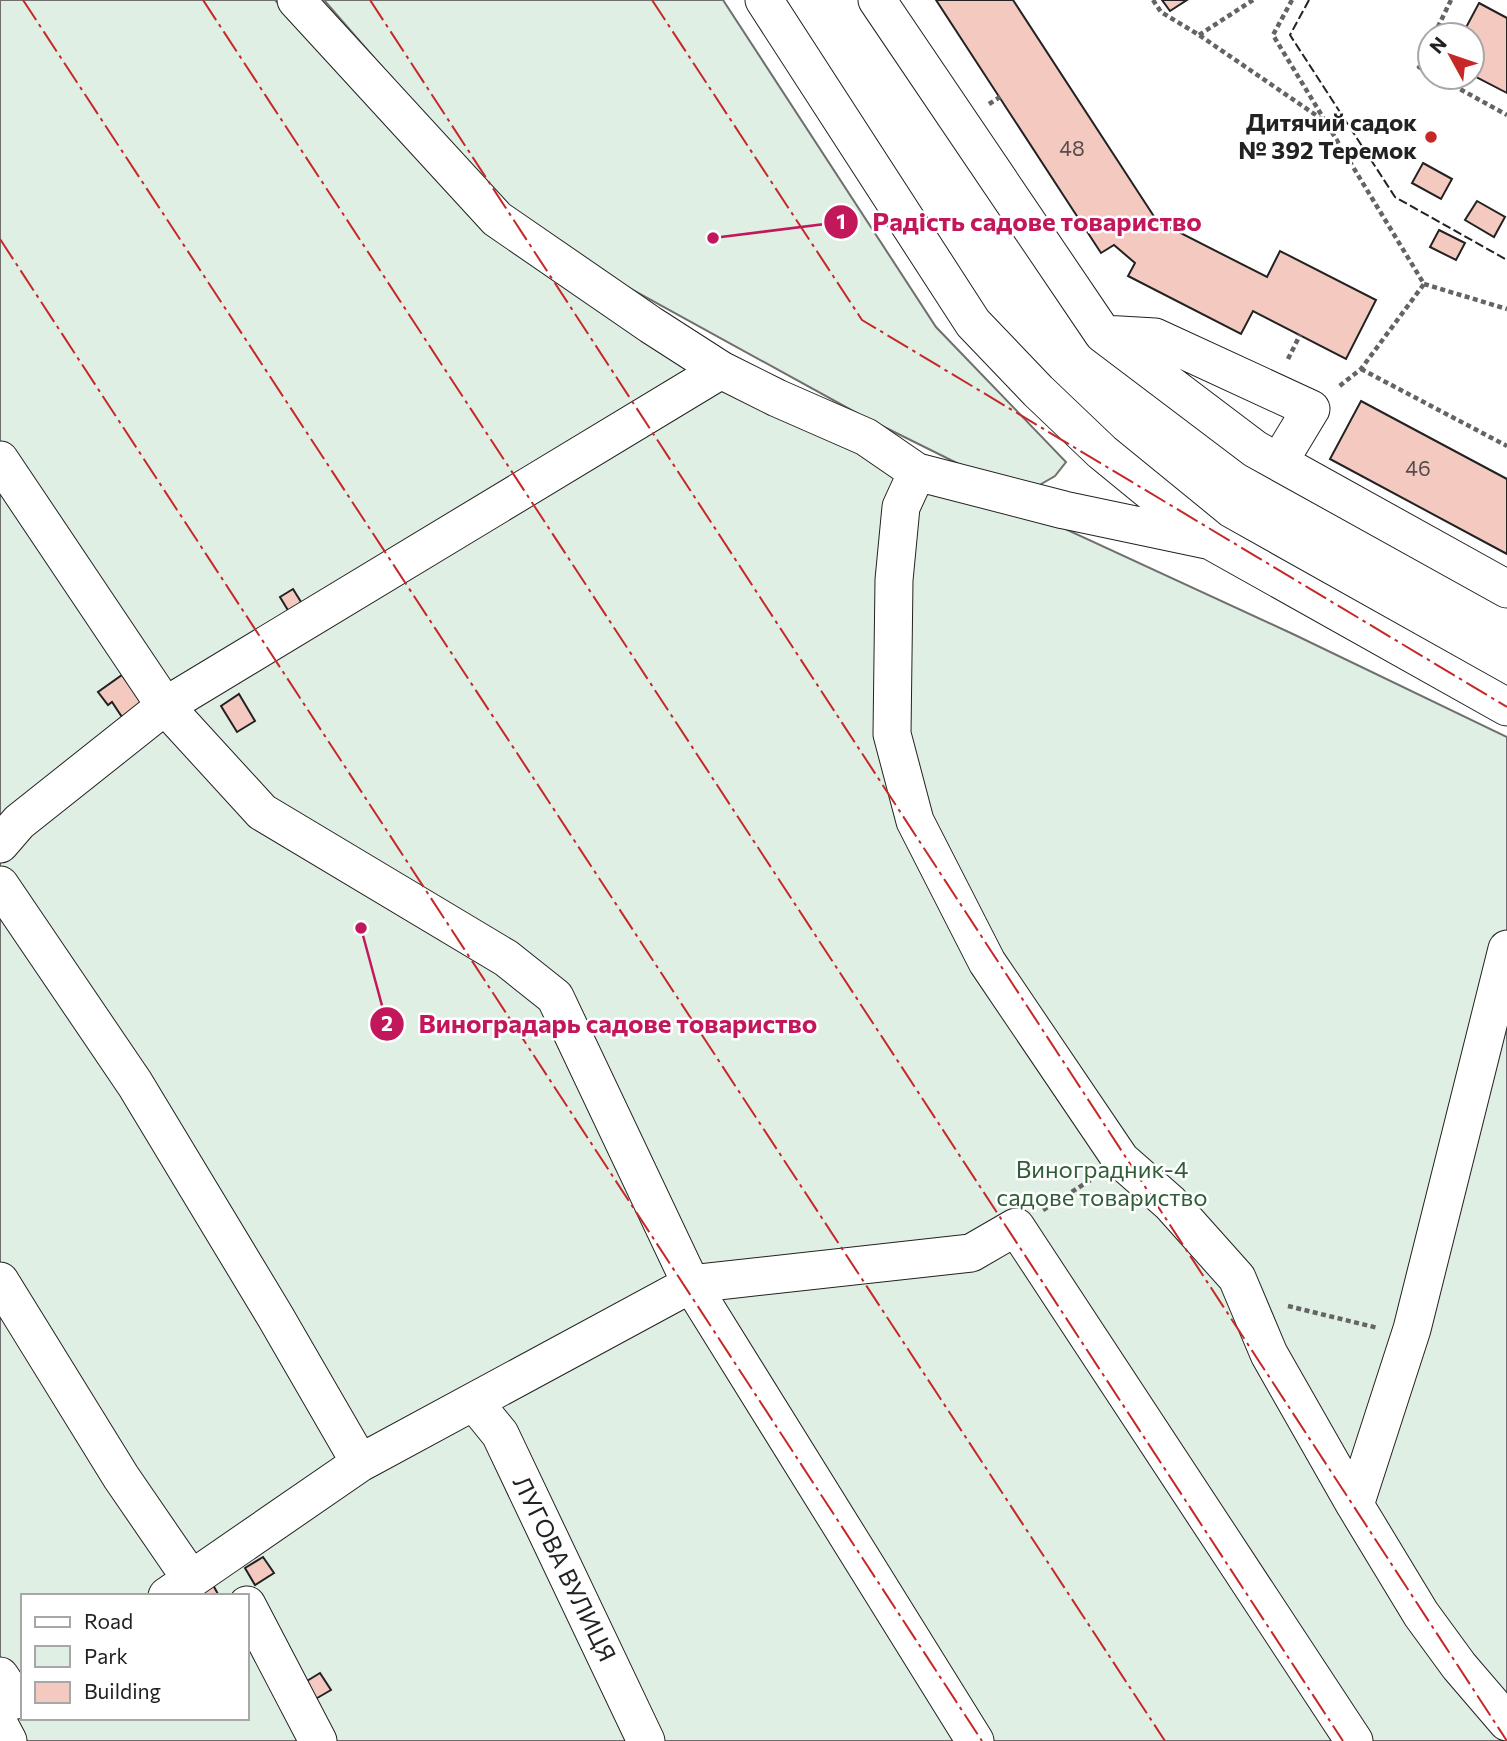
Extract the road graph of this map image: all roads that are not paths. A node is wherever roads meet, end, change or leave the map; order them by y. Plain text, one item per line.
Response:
1 (296, 0) edge
2 (764, 0) edge
3 (877, 0) edge
4 (1103, 334) junction
5 (721, 370) junction
6 (0, 460) edge
7 (1279, 462) junction
8 (917, 472) junction
9 (1212, 541) junction
10 (1507, 589) edge
11 (165, 706) junction
12 (1507, 707) edge
13 (0, 844) edge
14 (0, 885) edge
15 (1507, 949) edge
16 (0, 1281) edge
17 (691, 1284) junction
18 (474, 1402) junction
19 (360, 1463) junction
20 (1355, 1504) junction
21 (222, 1558) junction
22 (179, 1587) edge
23 (241, 1594) edge
24 (248, 1607) edge
25 (8, 1702) edge
26 (1507, 1721) edge
27 (8, 1741) edge
28 (318, 1741) edge
29 (646, 1741) edge
30 (975, 1741) edge
31 (1354, 1741) edge

1 - 5 street
2 - 9 street
3 - 4 street
4 - 7 street
4 - 7 street
5 - 8 street
5 - 11 street
6 - 11 street
7 - 10 street
8 - 9 street
8 - 20 street
9 - 12 street
11 - 13 street
11 - 17 street
14 - 19 street
15 - 20 street
16 - 22 street
17 - 18 street
17 - 30 street
17 - 31 street
18 - 19 street
18 - 29 street, ЛУГОВА ВУЛИЦЯ
19 - 21 street
20 - 26 street
21 - 22 street
21 - 23 street
24 - 28 street
25 - 27 street

